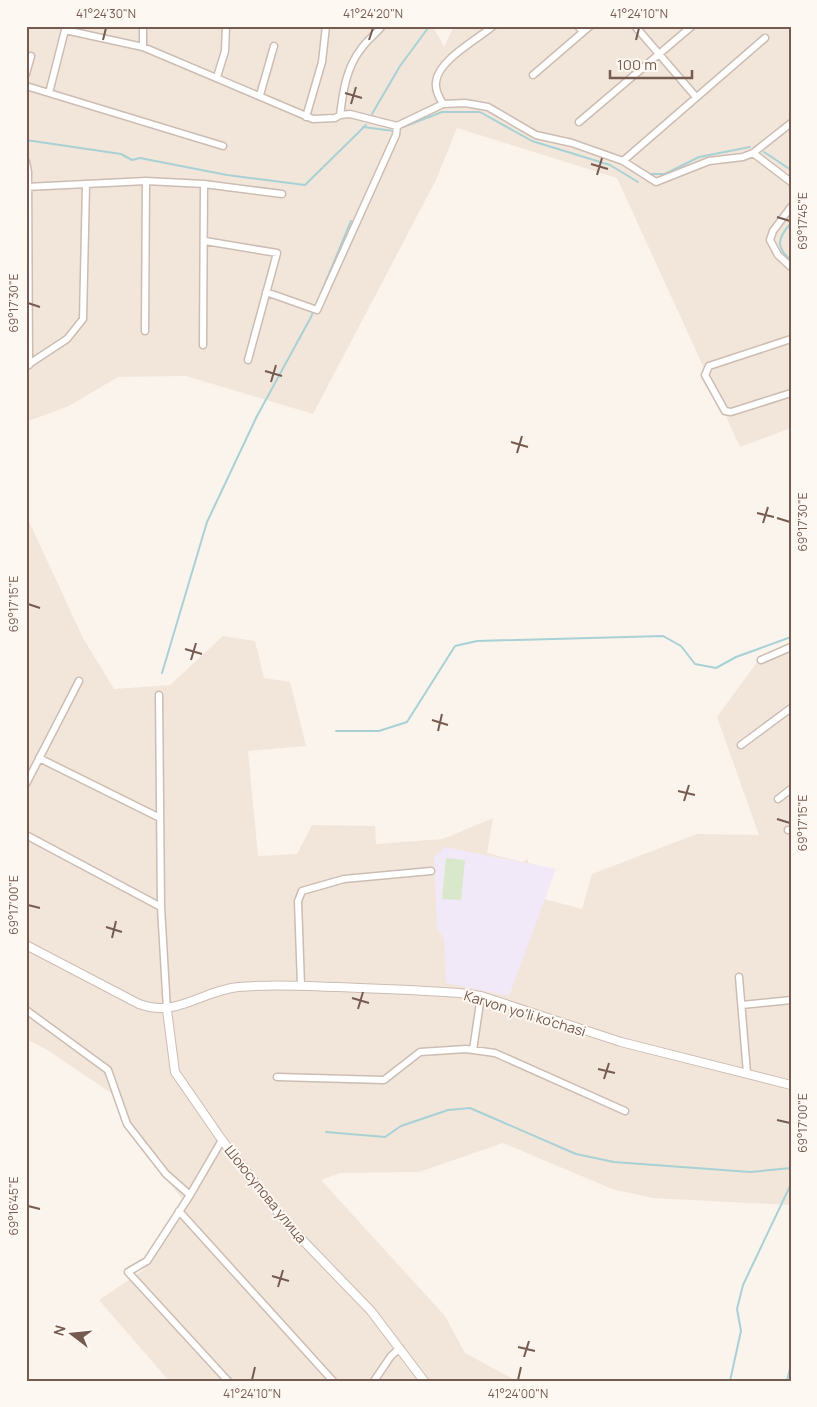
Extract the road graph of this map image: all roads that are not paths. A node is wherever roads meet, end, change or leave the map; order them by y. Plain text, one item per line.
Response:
1 (143, 26) edge
2 (226, 26) edge
3 (326, 26) edge
4 (382, 26) edge
5 (494, 26) edge
6 (578, 26) edge
7 (590, 26) edge
8 (635, 26) edge
9 (692, 26) edge
10 (74, 29) edge
11 (583, 32) junction
12 (765, 38) dead end
13 (274, 46) dead end
14 (143, 47) junction
15 (31, 56) dead end
16 (659, 56) junction
17 (26, 74) edge
18 (533, 74) dead end
19 (217, 77) junction
20 (26, 86) edge
21 (49, 93) junction
22 (260, 95) junction
23 (696, 98) junction
24 (443, 104) junction
25 (340, 115) junction
26 (306, 117) junction
27 (578, 122) dead end
28 (791, 123) edge
29 (397, 126) junction
30 (223, 146) dead end
31 (753, 153) junction
32 (26, 162) edge
33 (623, 162) junction
34 (146, 181) junction
35 (791, 182) edge
36 (204, 184) junction
37 (86, 186) junction
38 (27, 187) edge
39 (282, 194) dead end
40 (791, 208) edge
41 (788, 217) edge
42 (205, 241) junction
43 (791, 267) edge
44 (266, 292) junction
45 (145, 331) dead end
46 (791, 339) edge
47 (203, 345) dead end
48 (248, 360) dead end
49 (28, 365) edge
50 (791, 393) edge
51 (791, 647) edge
52 (761, 660) dead end
53 (79, 681) dead end
54 (159, 695) dead end
55 (791, 708) edge
56 (741, 745) dead end
57 (39, 758) junction
58 (26, 784) edge
59 (791, 789) edge
60 (778, 799) dead end
61 (160, 818) junction
62 (26, 835) edge
63 (431, 871) dead end
64 (161, 907) junction
65 (26, 945) edge
66 (739, 977) dead end
67 (301, 986) junction
68 (481, 996) junction
69 (791, 1000) edge
70 (742, 1005) junction
71 (26, 1010) edge
72 (167, 1010) junction
73 (473, 1050) junction
74 (746, 1073) junction
75 (277, 1076) dead end
76 (791, 1085) edge
77 (625, 1111) dead end
78 (222, 1140) junction
79 (190, 1195) junction
80 (179, 1211) junction
81 (400, 1348) junction
82 (228, 1381) edge
83 (333, 1381) edge
84 (374, 1381) edge
85 (424, 1381) edge

1 - 14 street
2 - 19 street
3 - 26 street
4 - 25 street
5 - 24 street
6 - 11 street
7 - 11 street
8 - 16 street
9 - 16 street
10 - 14 street
10 - 21 street
11 - 18 street
12 - 23 street
13 - 22 street
14 - 19 street
15 - 17 street
16 - 23 street
16 - 27 street
19 - 22 street
20 - 21 street
21 - 30 street
22 - 26 street
23 - 33 street
24 - 29 street
24 - 33 street
25 - 26 street
25 - 29 street
28 - 31 street
29 - 44 street
31 - 33 street
31 - 35 street
32 - 38 street
34 - 36 street
34 - 37 street
34 - 45 street
36 - 39 street
36 - 42 street
37 - 38 street
37 - 49 street
38 - 49 street
40 - 41 street
41 - 43 street
42 - 44 street
42 - 47 street
44 - 48 street
46 - 50 street
51 - 52 street
53 - 57 street
54 - 61 street
55 - 56 street
57 - 58 street
57 - 61 street
59 - 60 street
61 - 64 street
62 - 64 street
63 - 67 street
64 - 72 street
65 - 72 street
66 - 70 street
67 - 68 street, Karvon yo‘li ko'chasi
67 - 72 street, Karvon yo‘li ko'chasi
68 - 73 street
68 - 74 street, Karvon yo‘li ko'chasi
69 - 70 street
70 - 74 street
71 - 79 street
72 - 78 street, Шоюсупова улица
73 - 75 street
73 - 77 street
74 - 76 street, Karvon yo‘li ko'chasi
78 - 79 street
78 - 81 street, Шоюсупова улица
79 - 80 street
80 - 82 street
80 - 83 street
81 - 84 street
81 - 85 street, Шоюсупова улица

